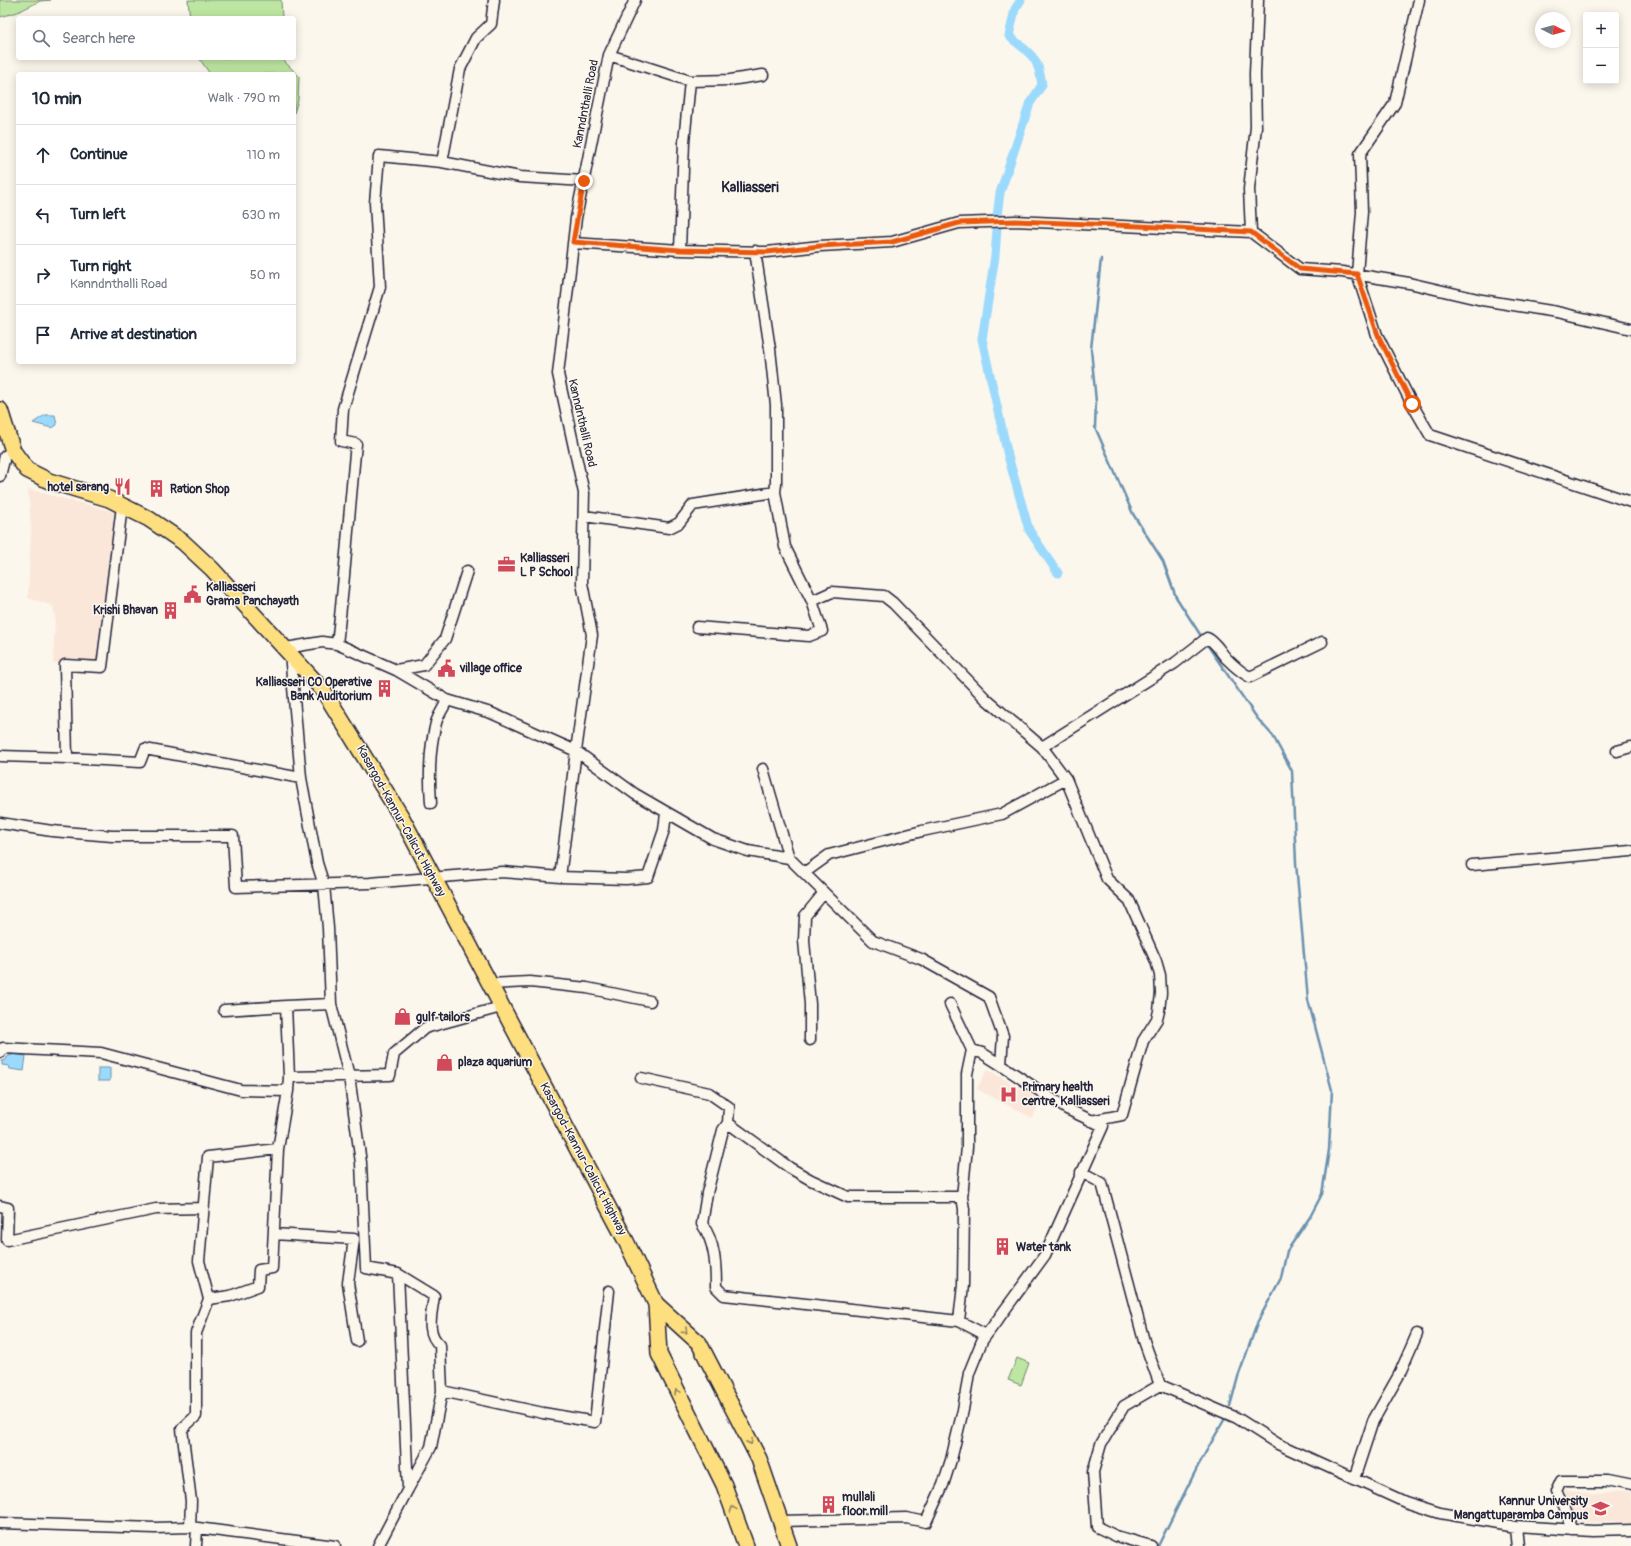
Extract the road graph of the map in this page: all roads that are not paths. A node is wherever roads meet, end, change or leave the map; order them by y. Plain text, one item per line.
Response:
1 (494, 0) edge
2 (635, 0) edge
3 (1258, 0) edge
4 (1420, 0) edge
5 (609, 55) junction
6 (763, 75) dead end
7 (690, 81) junction
8 (442, 162) junction
9 (584, 181) junction
10 (1251, 232) junction
11 (573, 242) junction
12 (680, 250) junction
13 (755, 251) junction
14 (1357, 274) junction
15 (1631, 329) edge
16 (0, 410) edge
17 (13, 451) junction
18 (0, 476) edge
19 (775, 492) junction
20 (1631, 502) edge
21 (122, 506) junction
22 (584, 516) junction
23 (467, 571) dead end
24 (812, 601) junction
25 (697, 627) dead end
26 (1322, 642) dead end
27 (337, 644) junction
28 (288, 651) junction
29 (396, 670) junction
30 (447, 700) junction
31 (1042, 747) junction
32 (1631, 747) edge
33 (576, 751) junction
34 (1617, 751) dead end
35 (0, 756) edge
36 (66, 758) junction
37 (763, 769) dead end
38 (301, 778) junction
39 (1066, 779) junction
40 (431, 803) dead end
41 (666, 813) junction
42 (0, 823) edge
43 (1631, 851) edge
44 (789, 858) junction
45 (1472, 865) dead end
46 (804, 873) junction
47 (560, 877) junction
48 (433, 878) junction
49 (324, 885) junction
50 (823, 894) junction
51 (489, 984) junction
52 (650, 1001) dead end
53 (331, 1004) junction
54 (950, 1004) dead end
55 (286, 1006) junction
56 (501, 1007) junction
57 (224, 1010) dead end
58 (810, 1040) dead end
59 (972, 1050) junction
60 (0, 1053) edge
61 (1001, 1065) junction
62 (349, 1076) junction
63 (289, 1077) junction
64 (641, 1078) dead end
65 (288, 1090) junction
66 (1092, 1121) junction
67 (728, 1123) junction
68 (278, 1149) junction
69 (1081, 1172) junction
70 (962, 1197) junction
71 (0, 1206) edge
72 (203, 1208) junction
73 (274, 1234) junction
74 (398, 1274) junction
75 (609, 1291) dead end
76 (209, 1299) junction
77 (656, 1304) junction
78 (959, 1321) junction
79 (1417, 1334) dead end
80 (986, 1335) junction
81 (357, 1341) dead end
82 (1160, 1385) junction
83 (442, 1390) junction
84 (1354, 1479) junction
85 (1631, 1486) edge
86 (408, 1489) junction
87 (781, 1521) junction
88 (0, 1523) edge
89 (1515, 1526) junction
90 (194, 1528) junction
91 (1574, 1530) junction
92 (1631, 1530) edge
93 (196, 1546) edge
94 (335, 1546) edge
95 (378, 1546) edge
96 (746, 1546) edge
97 (789, 1546) edge
98 (1151, 1546) edge
99 (1517, 1546) edge

1 - 8 street
2 - 5 street, Kanndnthalli Road
3 - 10 street
4 - 14 street
5 - 7 street
5 - 9 street, Kanndnthalli Road
6 - 7 street
7 - 12 street
8 - 9 street
8 - 27 street
9 - 11 street, Kanndnthalli Road
10 - 13 street
10 - 14 street
11 - 12 street
11 - 22 street, Kanndnthalli Road
12 - 13 street
13 - 19 street
14 - 15 street
14 - 20 street
16 - 17 highway, Kasargod-Kannur-Calicut Highway
17 - 18 street
17 - 21 highway, Kasargod-Kannur-Calicut Highway
19 - 22 street
19 - 24 street
21 - 28 highway, Kasargod-Kannur-Calicut Highway
21 - 36 street
22 - 33 street, Kanndnthalli Road
23 - 29 street
24 - 25 street
24 - 31 street
26 - 31 street
27 - 28 street
27 - 29 street
28 - 38 street
28 - 48 highway, Kasargod-Kannur-Calicut Highway
29 - 30 street
30 - 33 street
30 - 40 street
31 - 39 street
32 - 34 street
33 - 41 street
33 - 47 street, Kanndnthalli Road
35 - 36 street
36 - 38 street
37 - 44 street
38 - 49 street
39 - 46 street
39 - 66 street
41 - 44 street
41 - 47 street
42 - 49 street
43 - 45 street
44 - 46 street
46 - 50 street
47 - 48 street
48 - 49 street
48 - 51 highway, Kasargod-Kannur-Calicut Highway
49 - 53 street
50 - 58 street
50 - 61 street
51 - 52 street
51 - 56 highway, Kasargod-Kannur-Calicut Highway
53 - 55 street
53 - 62 street
54 - 59 street
55 - 57 street
55 - 63 street
56 - 62 street
56 - 77 highway, Kasargod-Kannur-Calicut Highway
59 - 61 street
59 - 70 street
60 - 65 street
61 - 66 street
62 - 63 street
62 - 74 street
63 - 65 street
64 - 67 street
65 - 68 street
66 - 69 street
67 - 70 street
67 - 78 street
68 - 72 street
68 - 73 street
69 - 80 street
69 - 82 street
70 - 78 street
71 - 72 street
72 - 76 street
73 - 76 street
73 - 81 street
74 - 83 street
74 - 86 street
75 - 83 street
76 - 90 street
77 -> 87 highway, Kasargod-Kannur-Calicut Highway
96 -> 77 highway, Kasargod-Kannur-Calicut Highway
78 - 80 street
79 - 84 street
80 - 87 street
82 - 84 street
82 - 98 street
83 - 86 street
84 - 89 street
85 - 91 street
86 - 95 street
87 - 97 highway, Kasargod-Kannur-Calicut Highway
88 - 90 street
89 - 91 street
89 - 99 street
90 - 93 street
90 - 94 street
91 - 92 street

